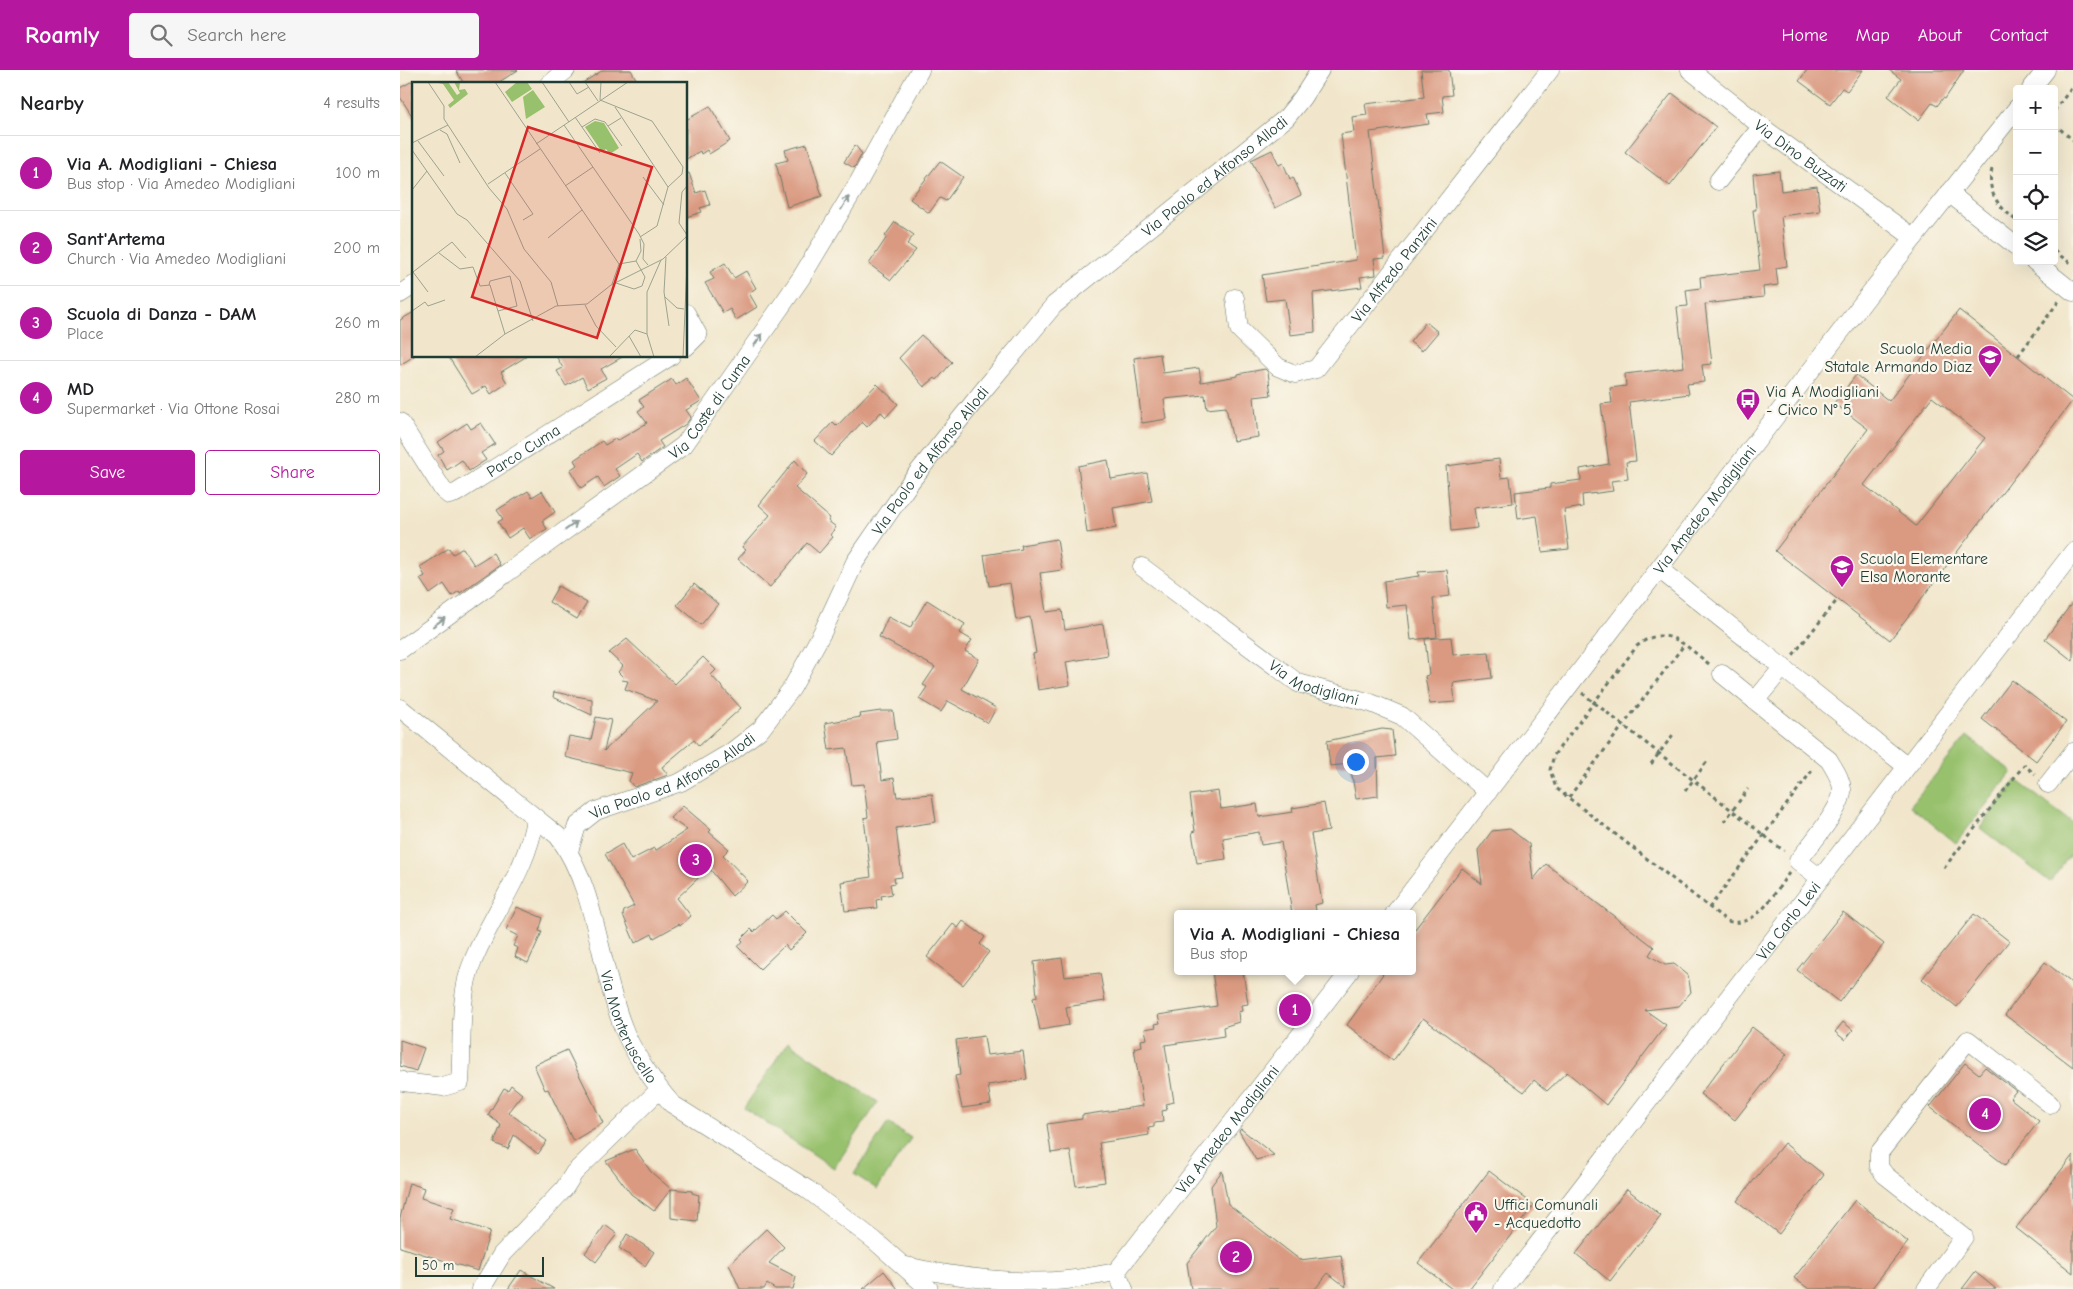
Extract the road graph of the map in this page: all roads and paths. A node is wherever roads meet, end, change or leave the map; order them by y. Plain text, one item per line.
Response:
1 (566, 70) edge
2 (920, 70) edge
3 (1320, 70) edge
4 (1550, 70) edge
5 (1690, 70) edge
6 (2046, 70) edge
7 (551, 82) edge
8 (2035, 85) edge
9 (2073, 86) edge
10 (2058, 106) edge
11 (2013, 113) edge
12 (1762, 126) junction
13 (2058, 127) edge
14 (2073, 140) edge
15 (1992, 166) dead end
16 (1718, 180) dead end
17 (1949, 194) junction
18 (2016, 220) edge
19 (1914, 238) junction
20 (2013, 244) edge
21 (2058, 254) edge
22 (2073, 264) edge
23 (2039, 265) edge
24 (412, 286) edge
25 (2073, 292) edge
26 (400, 294) edge
27 (1235, 298) dead end
28 (2049, 314) dead end
29 (688, 318) edge
30 (688, 345) edge
31 (2018, 356) dead end
32 (668, 358) edge
33 (400, 422) edge
34 (2073, 552) edge
35 (1142, 567) dead end
36 (1659, 570) junction
37 (1838, 599) dead end
38 (1684, 645) junction
39 (400, 650) edge
40 (1783, 667) junction
41 (1722, 674) joint
42 (1571, 684) junction
43 (1755, 701) junction
44 (1594, 702) junction
45 (400, 708) edge
46 (1624, 725) junction
47 (1675, 732) dead end
48 (2073, 752) edge
49 (1660, 753) junction
50 (1823, 756) junction
51 (1709, 759) dead end
52 (1651, 764) dead end
53 (2024, 765) dead end
54 (1906, 766) junction
55 (1693, 780) junction
56 (2048, 784) dead end
57 (1748, 789) dead end
58 (1684, 791) dead end
59 (1488, 792) junction
60 (1569, 797) junction
61 (1732, 810) junction
62 (535, 818) junction
63 (1724, 822) dead end
64 (1764, 835) junction
65 (569, 851) junction
66 (1798, 861) junction
67 (1944, 868) dead end
68 (1819, 877) junction
69 (1709, 908) junction
70 (1397, 910) edge
71 (1347, 975) edge
72 (400, 1080) edge
73 (659, 1090) junction
74 (2050, 1104) dead end
75 (904, 1265) junction
76 (1116, 1272) junction
77 (481, 1289) edge
78 (929, 1289) edge
79 (1124, 1289) edge
80 (1503, 1289) edge
81 (1926, 1289) edge

1 - 7 street
39 -> 2 street, Via Coste di Cuma
3 - 65 street, Via Paolo ed Alfonso Allodi
4 - 27 street, Via Alfredo Panzini
5 - 12 street, Via Dino Buzzati
6 - 8 street
9 - 10 path
11 - 17 street, Via Amedeo Modigliani
12 - 16 street
12 - 19 street, Via Dino Buzzati
13 - 14 path
15 - 18 path
17 - 19 street, Via Amedeo Modigliani
17 - 20 street
19 - 36 street, Via Amedeo Modigliani
21 - 22 path
23 - 25 street
24 - 26 street
28 - 31 path
29 - 30 street
32 - 33 street, Parco Cuma
34 - 54 street, Via Carlo Levi
35 - 59 street, Via Modigliani
36 - 40 street
36 - 42 street, Via Amedeo Modigliani
37 - 40 path
38 - 41 path
38 - 44 path
38 - 46 path
40 - 43 street
40 - 54 street
41 - 43 street
42 - 44 path
42 - 59 street, Via Amedeo Modigliani
43 - 50 street
44 - 46 path
44 - 60 path
45 - 62 street, Via Monteruscello
46 - 49 path
46 - 60 path
47 - 49 path
48 - 56 street
49 - 52 path
49 - 55 path
50 - 64 path
50 - 66 street
51 - 55 path
53 - 67 path
54 - 68 street, Via Carlo Levi
55 - 58 path
55 - 61 path
57 - 61 path
59 - 70 street, Via Amedeo Modigliani
60 - 69 path
61 - 63 path
61 - 64 path
62 - 65 street, Via Monteruscello
62 - 72 street
64 - 66 path
64 - 69 path
65 - 73 street, Via Monteruscello
66 - 68 street
66 - 69 path
68 - 80 street, Via Carlo Levi
71 - 76 street, Via Amedeo Modigliani
73 - 75 street, Via Monteruscello
73 - 77 street
74 - 81 street
75 - 76 street
75 - 78 street, Via Monteruscello
76 - 79 street

